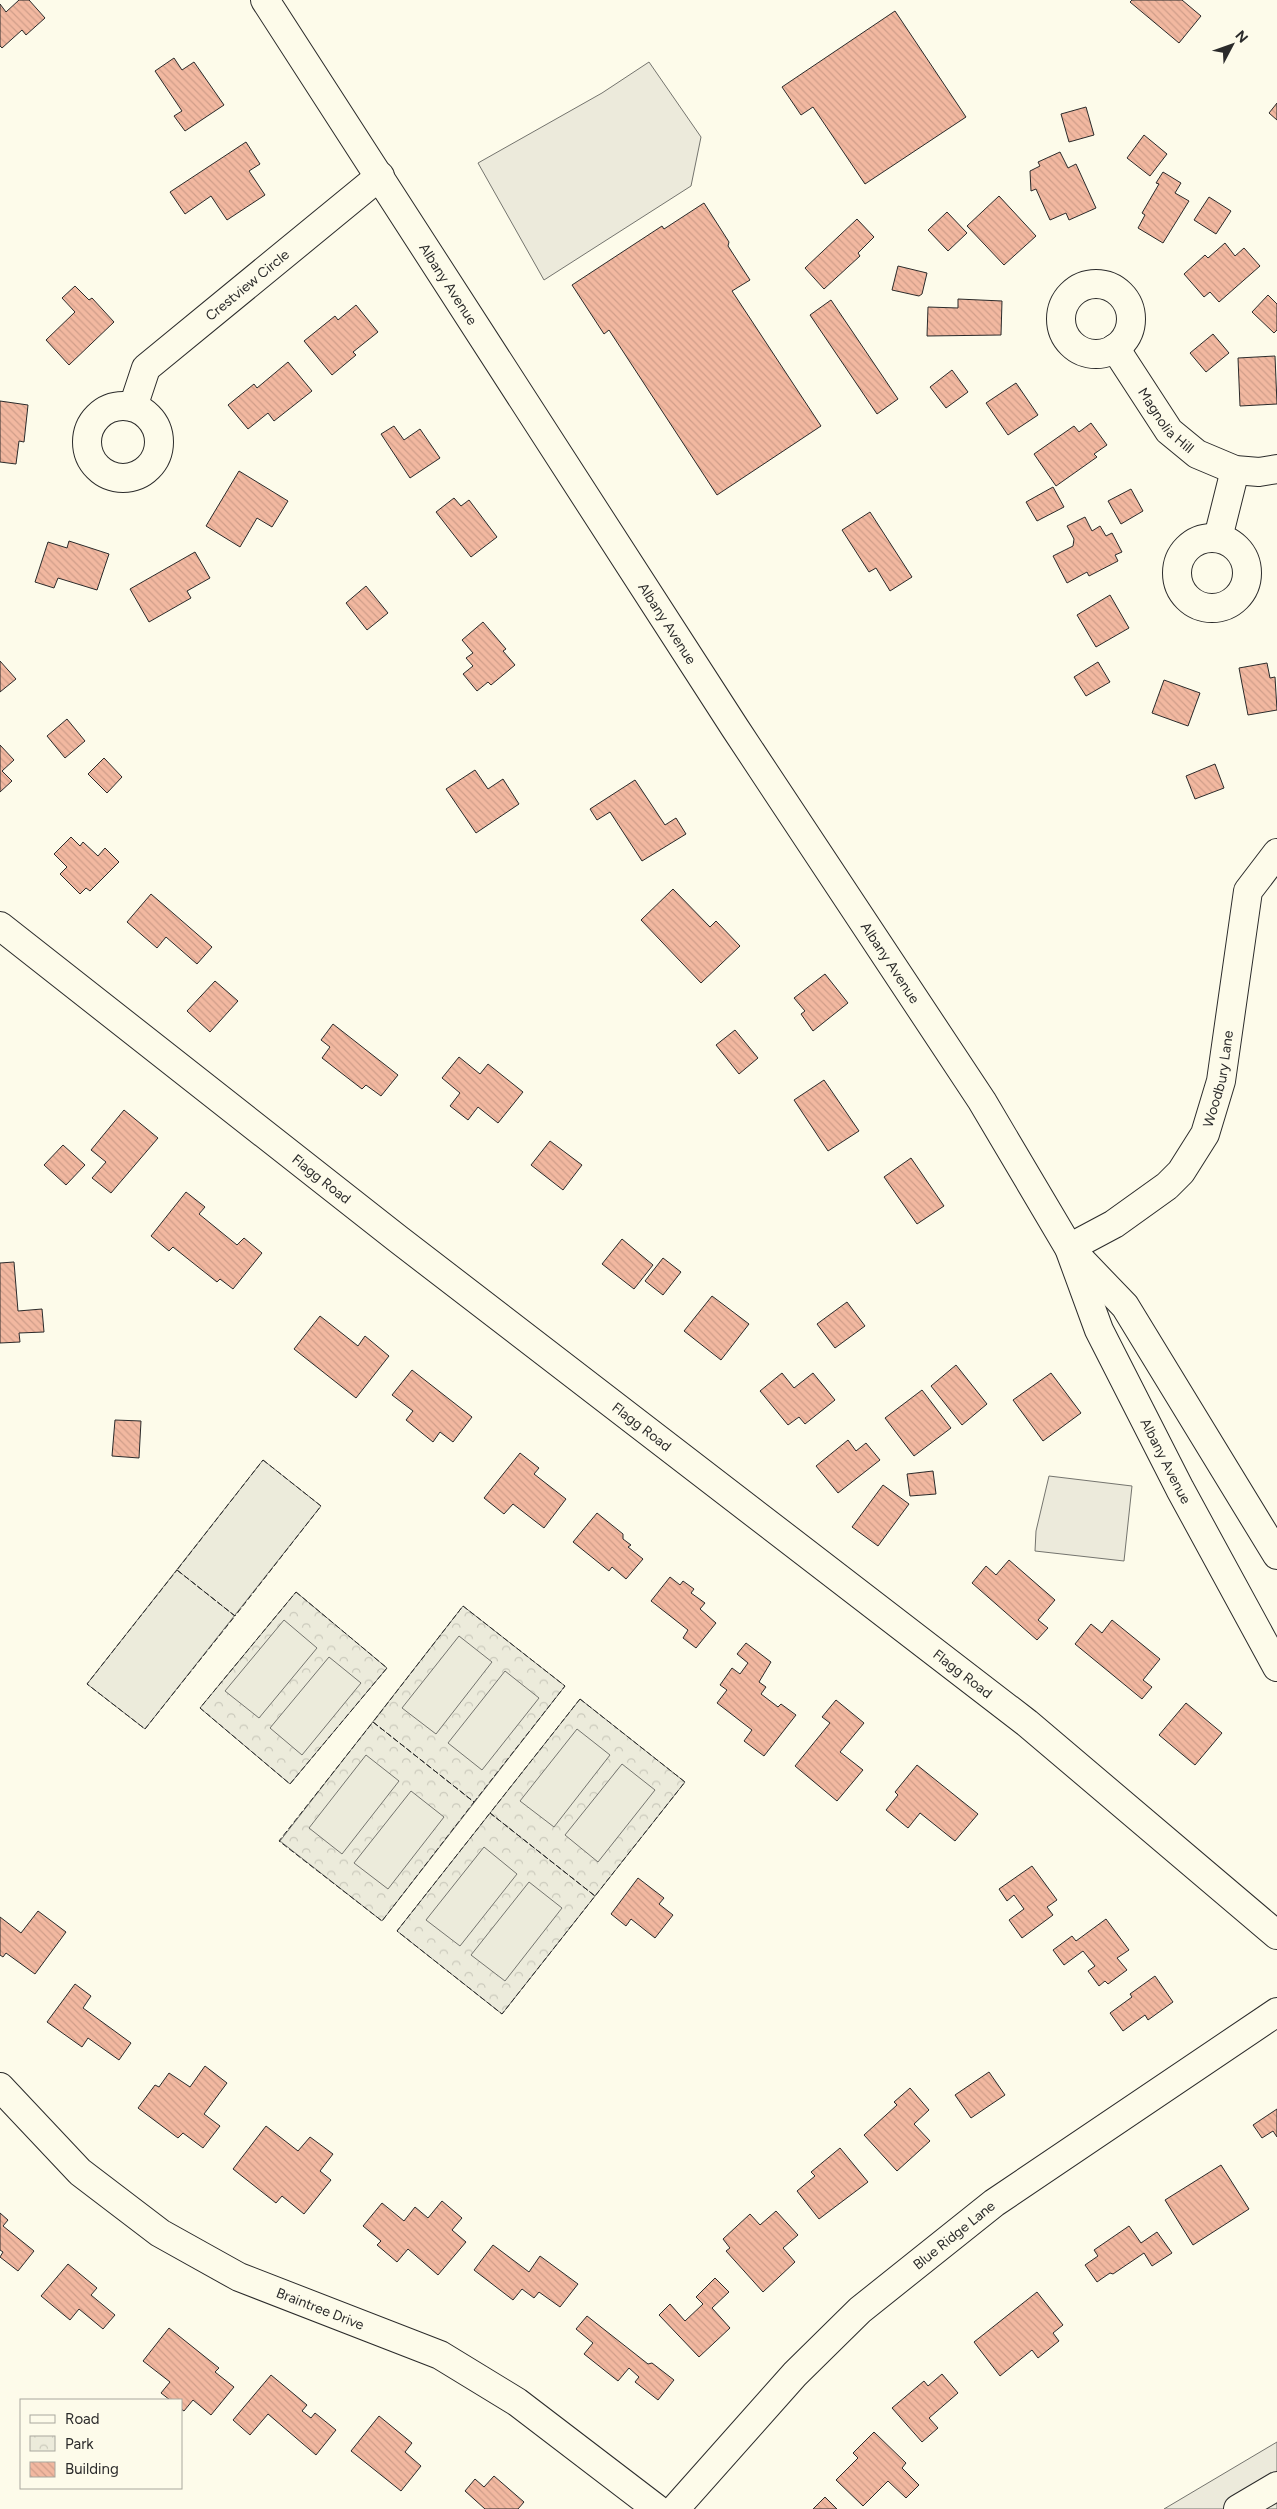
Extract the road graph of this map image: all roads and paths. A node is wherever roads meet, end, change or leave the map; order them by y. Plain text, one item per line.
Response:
1 (265, 0) edge
2 (380, 176) junction
3 (1115, 348) dead end
4 (134, 407) dead end
5 (1277, 469) edge
6 (1235, 470) junction
7 (1218, 538) dead end
8 (1277, 853) edge
9 (0, 926) edge
10 (1069, 1248) junction
11 (1277, 1555) edge
12 (1277, 1667) edge
13 (1277, 1935) edge
14 (1277, 2012) edge
15 (0, 2087) edge
16 (1277, 2486) edge
17 (657, 2509) edge
18 (675, 2509) edge
19 (1238, 2509) edge

1 - 2 main road, Albany Avenue
2 - 4 main road, Crestview Circle
2 - 10 main road, Albany Avenue
3 - 6 main road, Magnolia Hill
5 - 6 main road, Magnolia Hill
6 - 7 main road
8 - 10 main road, Woodbury Lane
9 - 13 main road, Flagg Road
10 - 11 main road, Albany Avenue
10 - 12 main road, Albany Avenue
14 - 18 main road, Blue Ridge Lane
15 - 17 main road, Braintree Drive
16 - 19 main road

